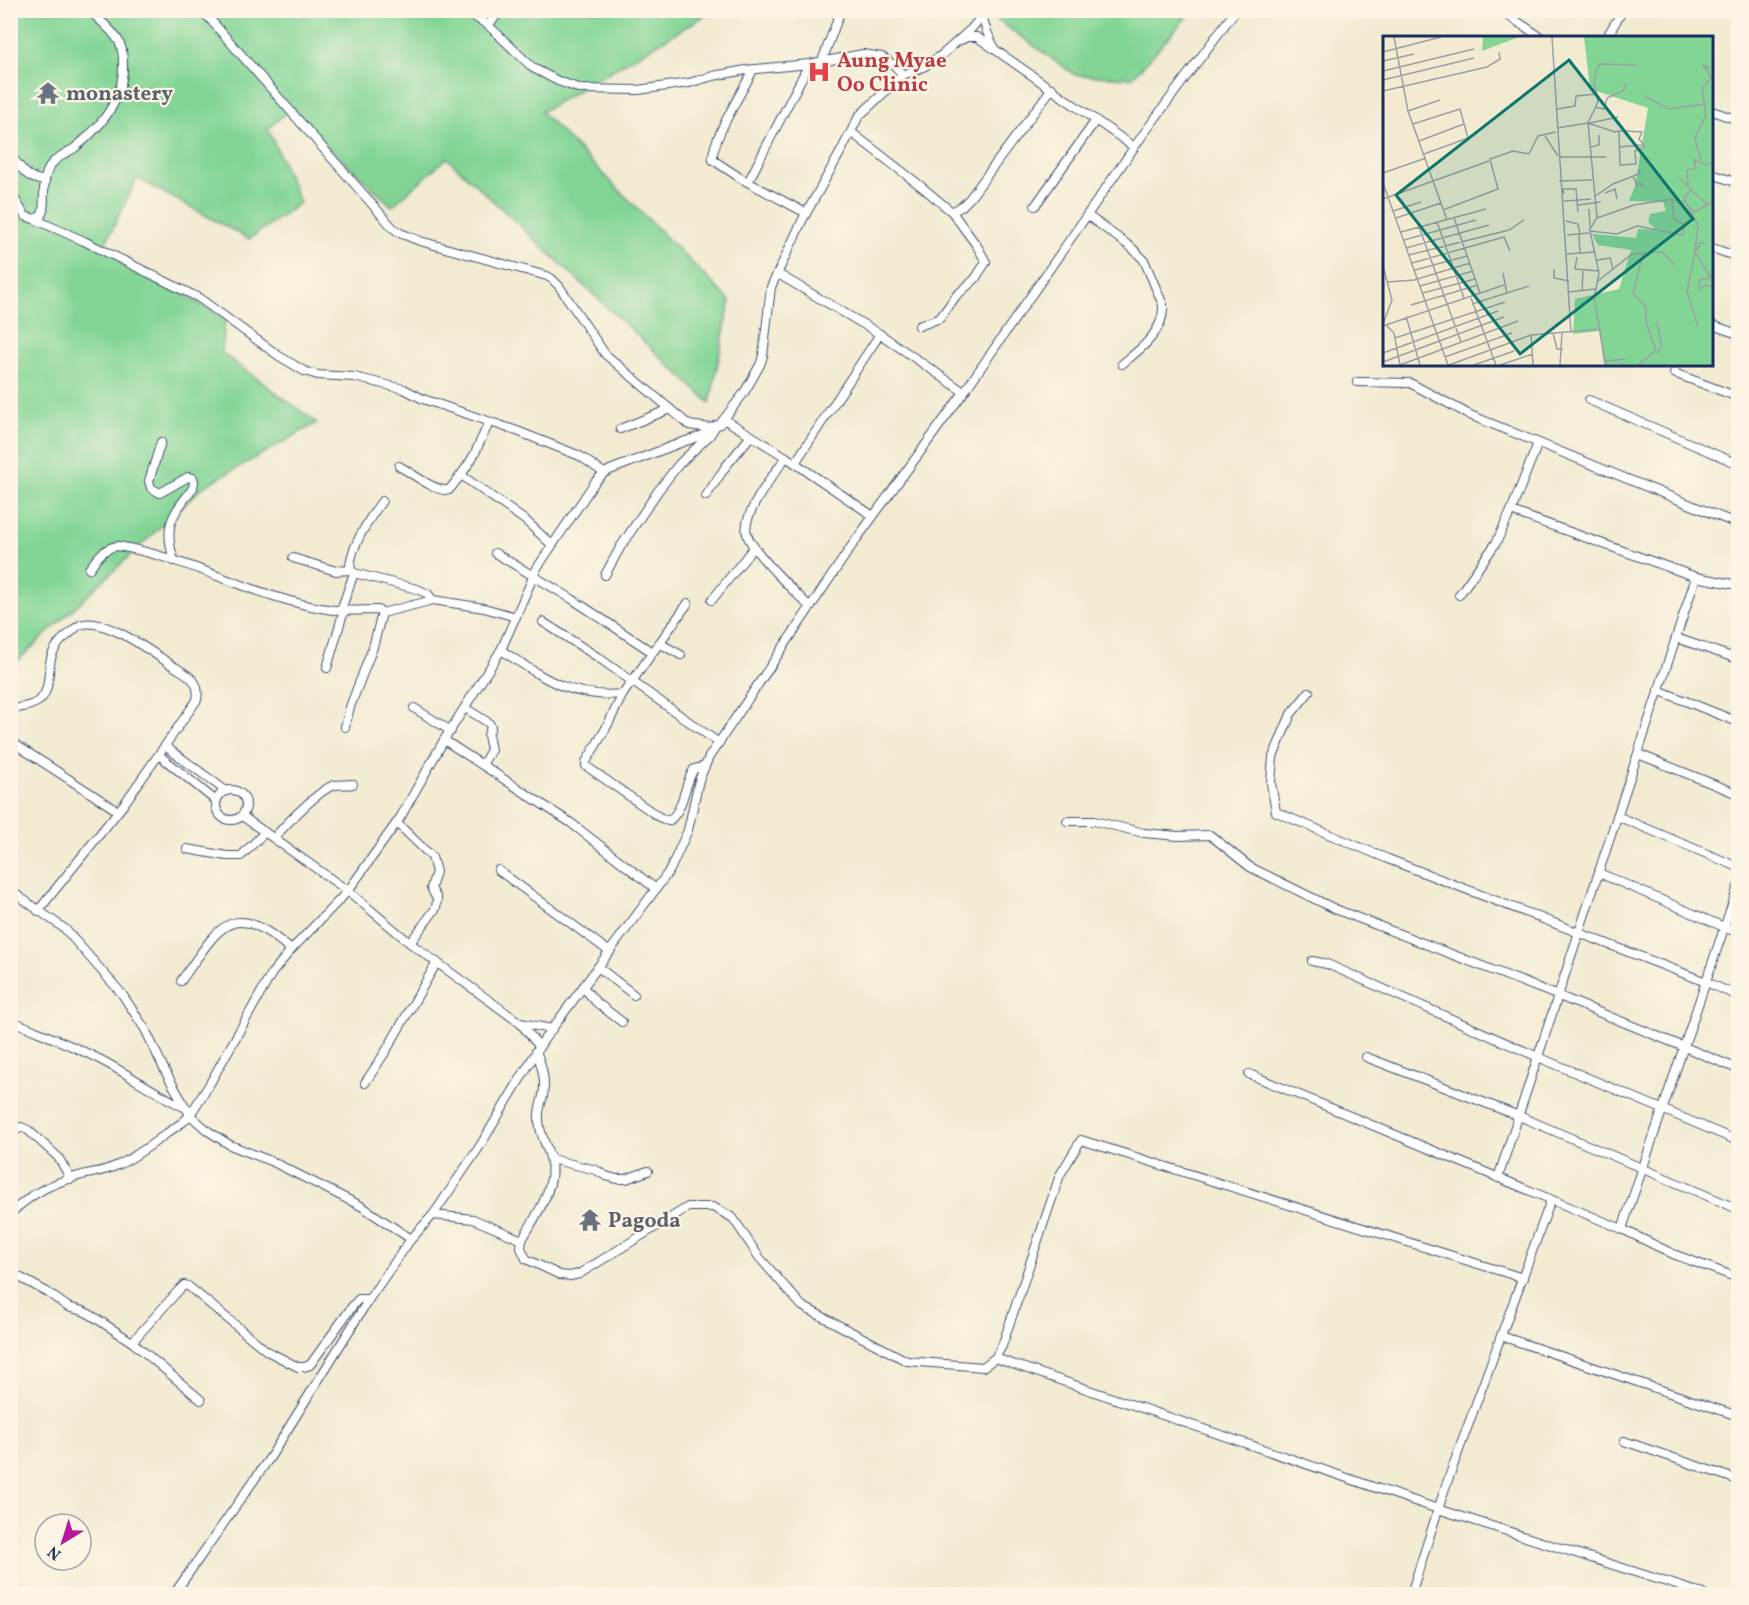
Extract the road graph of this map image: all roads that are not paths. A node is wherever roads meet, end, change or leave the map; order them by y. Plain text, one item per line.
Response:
1 (89, 10) edge
2 (202, 10) edge
3 (464, 10) edge
4 (502, 10) edge
5 (841, 10) edge
6 (1236, 10) edge
7 (1500, 10) edge
8 (1623, 10) edge
9 (984, 14) edge
10 (488, 25) junction
11 (1539, 36) edge
12 (1607, 36) edge
13 (956, 43) junction
14 (996, 51) junction
15 (822, 60) junction
16 (809, 64) junction
17 (753, 70) junction
18 (903, 75) junction
19 (1052, 88) junction
20 (1713, 111) edge
21 (1096, 120) junction
22 (1738, 120) edge
23 (851, 132) junction
24 (1134, 147) junction
25 (10, 154) edge
26 (1713, 174) edge
27 (45, 181) junction
28 (748, 182) junction
29 (1738, 183) edge
30 (10, 191) edge
31 (1035, 206) dead end
32 (952, 212) junction
33 (806, 213) junction
34 (1087, 215) junction
35 (34, 219) junction
36 (1713, 248) edge
37 (1738, 257) edge
38 (778, 274) junction
39 (1713, 325) edge
40 (919, 326) dead end
41 (880, 334) junction
42 (1738, 334) edge
43 (1122, 364) dead end
44 (1674, 374) dead end
45 (1357, 382) dead end
46 (964, 392) junction
47 (1738, 397) edge
48 (1588, 400) dead end
49 (670, 409) junction
50 (724, 419) junction
51 (490, 422) junction
52 (620, 429) dead end
53 (714, 430) junction
54 (751, 436) junction
55 (161, 442) dead end
56 (1538, 443) junction
57 (786, 457) junction
58 (795, 463) junction
59 (1738, 464) edge
60 (399, 466) dead end
61 (604, 473) junction
62 (462, 475) junction
63 (706, 496) dead end
64 (382, 501) dead end
65 (1511, 511) junction
66 (873, 516) junction
67 (1738, 524) edge
68 (552, 545) junction
69 (754, 548) junction
70 (495, 553) dead end
71 (292, 558) dead end
72 (174, 561) junction
73 (88, 569) dead end
74 (352, 571) junction
75 (534, 575) junction
76 (605, 575) dead end
77 (1696, 577) junction
78 (1738, 585) edge
79 (1459, 595) dead end
80 (433, 600) junction
81 (712, 600) dead end
82 (688, 603) dead end
83 (810, 607) junction
84 (342, 610) junction
85 (382, 613) junction
86 (516, 617) junction
87 (543, 622) dead end
88 (1676, 638) junction
89 (659, 643) junction
90 (501, 650) junction
91 (652, 652) junction
92 (681, 655) dead end
93 (1738, 659) edge
94 (327, 668) dead end
95 (632, 680) junction
96 (1658, 690) junction
97 (1309, 692) dead end
98 (622, 694) junction
99 (414, 708) dead end
100 (465, 708) junction
101 (10, 709) edge
102 (1738, 722) edge
103 (345, 727) dead end
104 (451, 731) junction
105 (444, 740) junction
106 (10, 741) edge
107 (719, 743) junction
108 (165, 746) junction
109 (1638, 754) junction
110 (159, 755) junction
111 (482, 765) junction
112 (705, 766) junction
113 (353, 784) dead end
114 (226, 791) junction
115 (1738, 794) edge
116 (216, 801) junction
117 (118, 811) junction
118 (242, 816) junction
119 (1617, 816) junction
120 (1067, 820) dead end
121 (397, 823) junction
122 (266, 832) junction
123 (274, 838) junction
124 (187, 849) dead end
125 (1738, 867) edge
126 (498, 870) dead end
127 (1599, 873) junction
128 (1738, 887) edge
129 (656, 889) junction
130 (10, 890) edge
131 (348, 891) junction
132 (38, 911) junction
133 (1725, 927) junction
134 (1579, 933) junction
135 (1738, 933) edge
136 (410, 943) junction
137 (291, 950) junction
138 (610, 952) junction
139 (1312, 961) dead end
140 (438, 962) junction
141 (598, 967) junction
142 (181, 981) dead end
143 (1706, 982) junction
144 (583, 987) junction
145 (634, 995) dead end
146 (1558, 996) junction
147 (1738, 996) edge
148 (10, 1020) edge
149 (622, 1022) dead end
150 (520, 1023) junction
151 (552, 1029) junction
152 (1684, 1046) junction
153 (538, 1049) junction
154 (1366, 1057) dead end
155 (1538, 1057) junction
156 (1738, 1068) edge
157 (1249, 1074) dead end
158 (365, 1083) dead end
159 (1663, 1109) junction
160 (188, 1112) junction
161 (1519, 1116) junction
162 (10, 1135) edge
163 (1738, 1141) edge
164 (551, 1159) junction
165 (1643, 1168) junction
166 (648, 1171) dead end
167 (1498, 1178) junction
168 (71, 1179) junction
169 (1551, 1200) junction
170 (1738, 1209) edge
171 (10, 1214) edge
172 (433, 1215) junction
173 (1622, 1229) junction
174 (411, 1239) junction
175 (522, 1240) junction
176 (10, 1272) edge
177 (1523, 1278) junction
178 (1738, 1278) edge
179 (369, 1299) junction
180 (1502, 1336) junction
181 (132, 1342) junction
182 (995, 1358) junction
183 (201, 1400) dead end
184 (1738, 1416) edge
185 (1624, 1441) dead end
186 (1738, 1480) edge
187 (1438, 1509) junction
188 (174, 1594) edge
189 (1411, 1594) edge
190 (1704, 1594) edge

1 - 27 street
2 - 49 street
3 - 10 street
4 - 10 street
5 - 15 street
6 - 24 street
7 - 11 street
8 - 12 street
9 - 13 street
9 - 14 street
10 - 17 street
13 - 14 street
13 - 18 street
14 - 19 street
15 - 16 street
15 - 18 street
16 - 17 street
16 - 28 street
17 - 28 street
18 - 23 street
19 - 21 street
19 - 32 street
20 - 22 street
21 - 24 street
21 - 31 street
23 - 32 street
23 - 33 street
24 - 34 street
25 - 27 street
26 - 29 street
27 - 35 street
28 - 33 street
30 - 35 street
32 - 40 street
33 - 38 street
34 - 43 street
34 - 46 street
35 - 51 street
36 - 37 street
38 - 41 street
38 - 50 street
39 - 42 street
41 - 46 street
41 - 58 street
44 - 47 street
45 - 56 street
46 - 66 street
48 - 59 street
49 - 52 street
49 - 53 street
50 - 53 street
50 - 54 street
51 - 61 street
51 - 62 street
53 - 61 street
53 - 76 street
54 - 57 street
54 - 63 street
55 - 72 street
56 - 65 street
56 - 67 street
57 - 58 street
57 - 69 street
58 - 66 street
60 - 62 street
61 - 68 street
62 - 68 street
64 - 74 street
65 - 77 street
65 - 79 street
66 - 83 street
68 - 75 street
69 - 81 street
69 - 83 street
70 - 75 street
71 - 74 street
72 - 73 street
72 - 84 street
74 - 80 street
74 - 84 street
75 - 86 street
75 - 91 street
77 - 78 street
77 - 88 street
80 - 85 street
80 - 86 street
82 - 89 street
83 - 107 street
84 - 85 street
84 - 94 street
85 - 103 street
86 - 90 street
87 - 95 street
88 - 93 street
88 - 96 street
89 - 91 street
89 - 92 street
90 - 98 street
90 - 100 street
91 - 95 street
95 - 98 street
95 - 107 street
96 - 102 street
96 - 109 street
97 - 134 street
98 - 112 street
99 - 104 street
100 - 104 street
100 - 111 street
101 - 108 street
104 - 105 street
105 - 111 street
105 - 121 street
106 - 117 street
107 - 112 street
108 - 110 street
108 - 114 street
109 - 115 street
109 - 119 street
110 - 116 street
110 - 117 street
111 - 129 street
112 - 129 street
113 - 123 street
114 - 116 street
114 - 118 street
116 - 118 street
117 - 132 street
118 - 122 street
119 - 125 street
119 - 127 street
120 - 146 street
121 - 131 street
121 - 136 street
122 - 123 street
122 - 124 street
123 - 131 street
126 - 138 street
127 - 133 street
127 - 134 street
128 - 133 street
129 - 138 street
130 - 132 street
131 - 136 street
131 - 137 street
132 - 160 street
133 - 135 street
133 - 143 street
134 - 143 street
134 - 146 street
136 - 140 street
137 - 142 street
137 - 160 street
138 - 141 street
139 - 155 street
140 - 150 street
140 - 158 street
141 - 144 street
141 - 145 street
143 - 147 street
143 - 152 street
144 - 149 street
144 - 151 street
146 - 152 street
146 - 155 street
148 - 160 street
150 - 151 street
150 - 153 street
151 - 153 street
152 - 156 street
152 - 159 street
153 - 164 street
153 - 172 street
154 - 161 street
155 - 159 street
155 - 161 street
157 - 167 street
159 - 163 street
159 - 165 street
160 - 168 street
160 - 174 street
161 - 165 street
161 - 167 street
162 - 168 street
164 - 166 street
164 - 175 street
165 - 170 street
165 - 173 street
167 - 169 street
168 - 171 street
169 - 173 street
169 - 177 street
172 - 174 street
172 - 175 street
173 - 178 street
174 - 179 street
175 - 182 street
176 - 181 street
177 - 180 street
177 - 182 street
179 - 181 street
179 - 188 street
180 - 184 street
180 - 187 street
181 - 183 street
182 - 187 street
185 - 186 street
187 - 189 street
187 - 190 street

